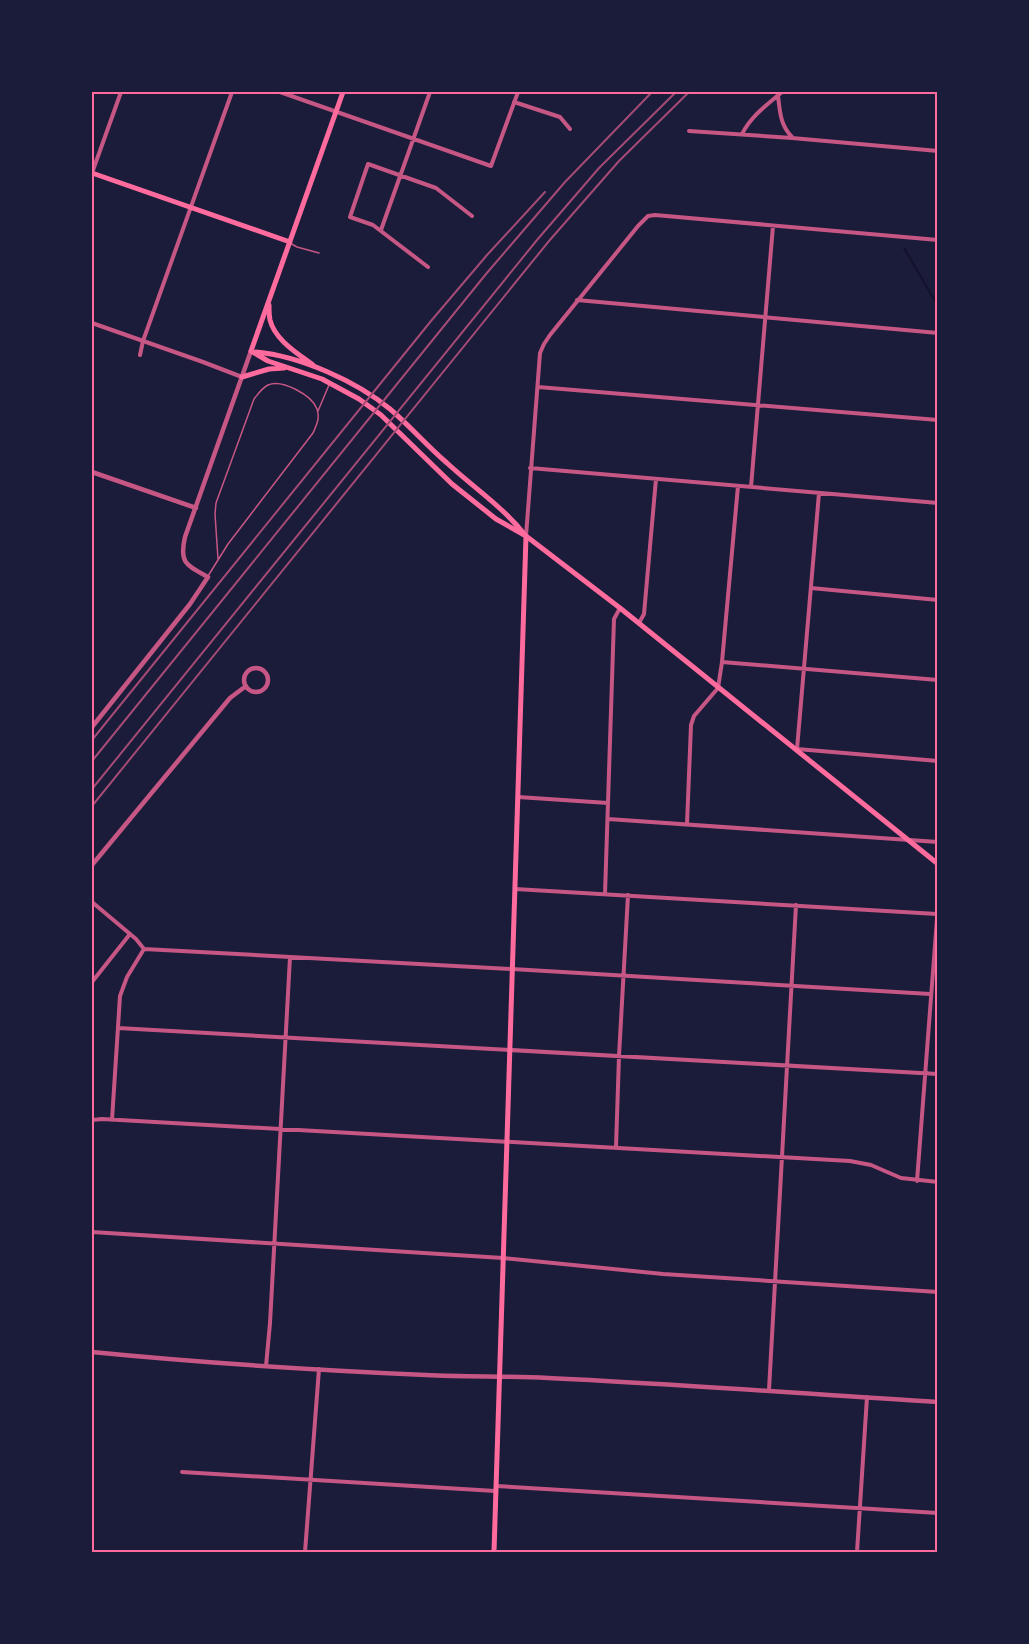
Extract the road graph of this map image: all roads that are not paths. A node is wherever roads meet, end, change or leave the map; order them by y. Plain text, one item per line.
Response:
1 (121, 92) edge
2 (232, 92) edge
3 (280, 92) edge
4 (343, 92) edge
5 (430, 92) edge
6 (518, 92) edge
7 (782, 92) edge
8 (778, 96) junction
9 (514, 102) junction
10 (336, 111) junction
11 (570, 129) dead end
12 (689, 131) dead end
13 (742, 134) junction
14 (792, 138) junction
15 (413, 139) junction
16 (938, 151) edge
17 (92, 174) edge
18 (400, 175) junction
19 (191, 208) junction
20 (472, 216) dead end
21 (773, 226) junction
22 (381, 230) junction
23 (938, 240) edge
24 (290, 242) junction
25 (319, 253) dead end
26 (428, 267) dead end
27 (577, 300) junction
28 (268, 302) junction
29 (765, 317) junction
30 (92, 323) edge
31 (938, 333) edge
32 (143, 341) junction
33 (251, 351) junction
34 (140, 356) dead end
35 (290, 368) junction
36 (316, 368) junction
37 (242, 377) junction
38 (330, 383) junction
39 (538, 387) junction
40 (757, 405) junction
41 (318, 412) junction
42 (938, 420) edge
43 (530, 468) junction
44 (92, 472) edge
45 (656, 479) junction
46 (738, 486) junction
47 (751, 487) junction
48 (819, 493) junction
49 (938, 503) edge
50 (196, 508) junction
51 (526, 536) junction
52 (218, 559) junction
53 (208, 577) junction
54 (811, 588) junction
55 (938, 600) edge
56 (620, 608) junction
57 (638, 623) junction
58 (722, 662) junction
59 (803, 669) junction
60 (938, 680) edge
61 (246, 686) junction
62 (718, 688) junction
63 (92, 727) edge
64 (797, 749) junction
65 (938, 761) edge
66 (518, 797) junction
67 (608, 803) junction
68 (608, 819) junction
69 (687, 824) junction
70 (907, 839) junction
71 (938, 842) edge
72 (938, 864) edge
73 (92, 866) edge
74 (514, 889) junction
75 (605, 894) junction
76 (628, 895) junction
77 (92, 902) edge
78 (796, 905) junction
79 (938, 906) edge
80 (937, 914) edge
81 (130, 934) junction
82 (143, 952) junction
83 (290, 957) junction
84 (512, 969) junction
85 (624, 975) junction
86 (931, 976) junction
87 (938, 976) edge
88 (92, 982) edge
89 (791, 985) junction
90 (930, 993) junction
91 (118, 1028) junction
92 (286, 1038) junction
93 (510, 1050) junction
94 (619, 1056) junction
95 (787, 1065) junction
96 (924, 1073) junction
97 (938, 1074) edge
98 (92, 1120) edge
99 (112, 1120) junction
100 (280, 1130) junction
101 (507, 1143) junction
102 (616, 1147) junction
103 (782, 1157) junction
104 (917, 1181) junction
105 (938, 1182) edge
106 (92, 1233) edge
107 (273, 1244) junction
108 (503, 1258) junction
109 (775, 1282) junction
110 (938, 1292) edge
111 (92, 1352) edge
112 (266, 1365) junction
113 (320, 1369) junction
114 (499, 1376) junction
115 (769, 1390) junction
116 (867, 1397) junction
117 (938, 1402) edge
118 (182, 1472) dead end
119 (311, 1480) junction
120 (496, 1489) junction
121 (859, 1508) junction
122 (938, 1513) edge
123 (305, 1552) edge
124 (494, 1552) edge
125 (646, 1552) edge
126 (666, 1552) edge
127 (857, 1552) edge

1 - 17 street
2 - 19 street
3 - 10 street
4 - 10 main road
5 - 15 street
6 - 9 street
7 - 8 street
8 - 13 street
8 - 14 street
9 - 11 street
9 - 15 street
10 - 15 street
10 - 24 main road
12 - 13 street
13 - 14 street
14 - 16 street
15 - 18 street
17 - 19 main road
18 - 20 street
18 - 22 street
18 - 22 street
19 - 24 main road
19 - 32 street
21 - 23 street
21 - 27 street
21 - 29 street
22 - 26 street
24 - 25 lane
24 - 28 main road
27 - 29 street
27 - 39 street
28 - 33 main road
28 - 36 main road
29 - 31 street
29 - 40 street
30 - 32 street
32 - 34 street
32 - 37 street
33 - 35 main road
33 - 36 main road
33 - 37 street
35 - 37 main road
35 - 38 main road
36 - 51 main road
37 - 50 street
38 - 41 lane
38 - 51 main road
39 - 40 street
39 - 43 street
40 - 42 street
40 - 47 street
41 - 52 lane
41 - 52 lane
43 - 45 street
43 - 51 street
44 - 50 street
45 - 46 street
45 - 57 street
46 - 47 street
46 - 58 street
47 - 48 street
48 - 49 street
48 - 54 street
50 - 53 street
51 - 56 main road
51 - 66 main road
52 - 53 lane
53 - 63 street
54 - 55 street
54 - 59 street
56 - 57 main road
56 - 67 street
57 - 62 main road
58 - 59 street
58 - 62 street
59 - 60 street
59 - 64 street
61 - 61 street
61 - 73 street
62 - 64 main road
62 - 69 street
64 - 65 street
64 - 70 main road
66 - 67 street
66 - 74 main road
67 - 68 street
68 - 69 street
68 - 75 street
69 - 70 street
70 - 71 street
70 - 72 main road
74 - 75 street
74 - 84 main road
75 - 76 street
76 - 78 street
76 - 85 street
77 - 81 street
78 - 80 street
78 - 89 street
79 - 80 street
80 - 86 street
81 - 82 street
81 - 88 street
82 - 83 street
82 - 91 street
83 - 84 street
83 - 92 street
84 - 85 street
84 - 93 main road
85 - 89 street
85 - 94 street
86 - 87 street
86 - 90 street
89 - 90 street
89 - 95 street
90 - 96 street
91 - 92 street
91 - 99 street
92 - 93 street
92 - 100 street
93 - 94 street
93 - 101 main road
94 - 95 street
94 - 102 street
95 - 96 street
95 - 103 street
96 - 97 street
96 - 104 street
98 - 99 street
99 - 100 street
100 - 101 street
100 - 107 street
101 - 102 street
101 - 108 main road
102 - 103 street
103 - 104 street
103 - 109 street
104 - 105 street
106 - 107 street
107 - 108 street
107 - 112 street
108 - 109 street
108 - 114 main road
109 - 110 street
109 - 115 street
111 - 112 street
112 - 113 street
113 - 114 street
113 - 119 street
114 - 115 street
114 - 120 main road
115 - 116 street
116 - 117 street
116 - 121 street
118 - 119 street
119 - 120 street
119 - 123 street
120 - 121 street
120 - 124 main road
121 - 122 street
121 - 127 street
125 - 126 lane

